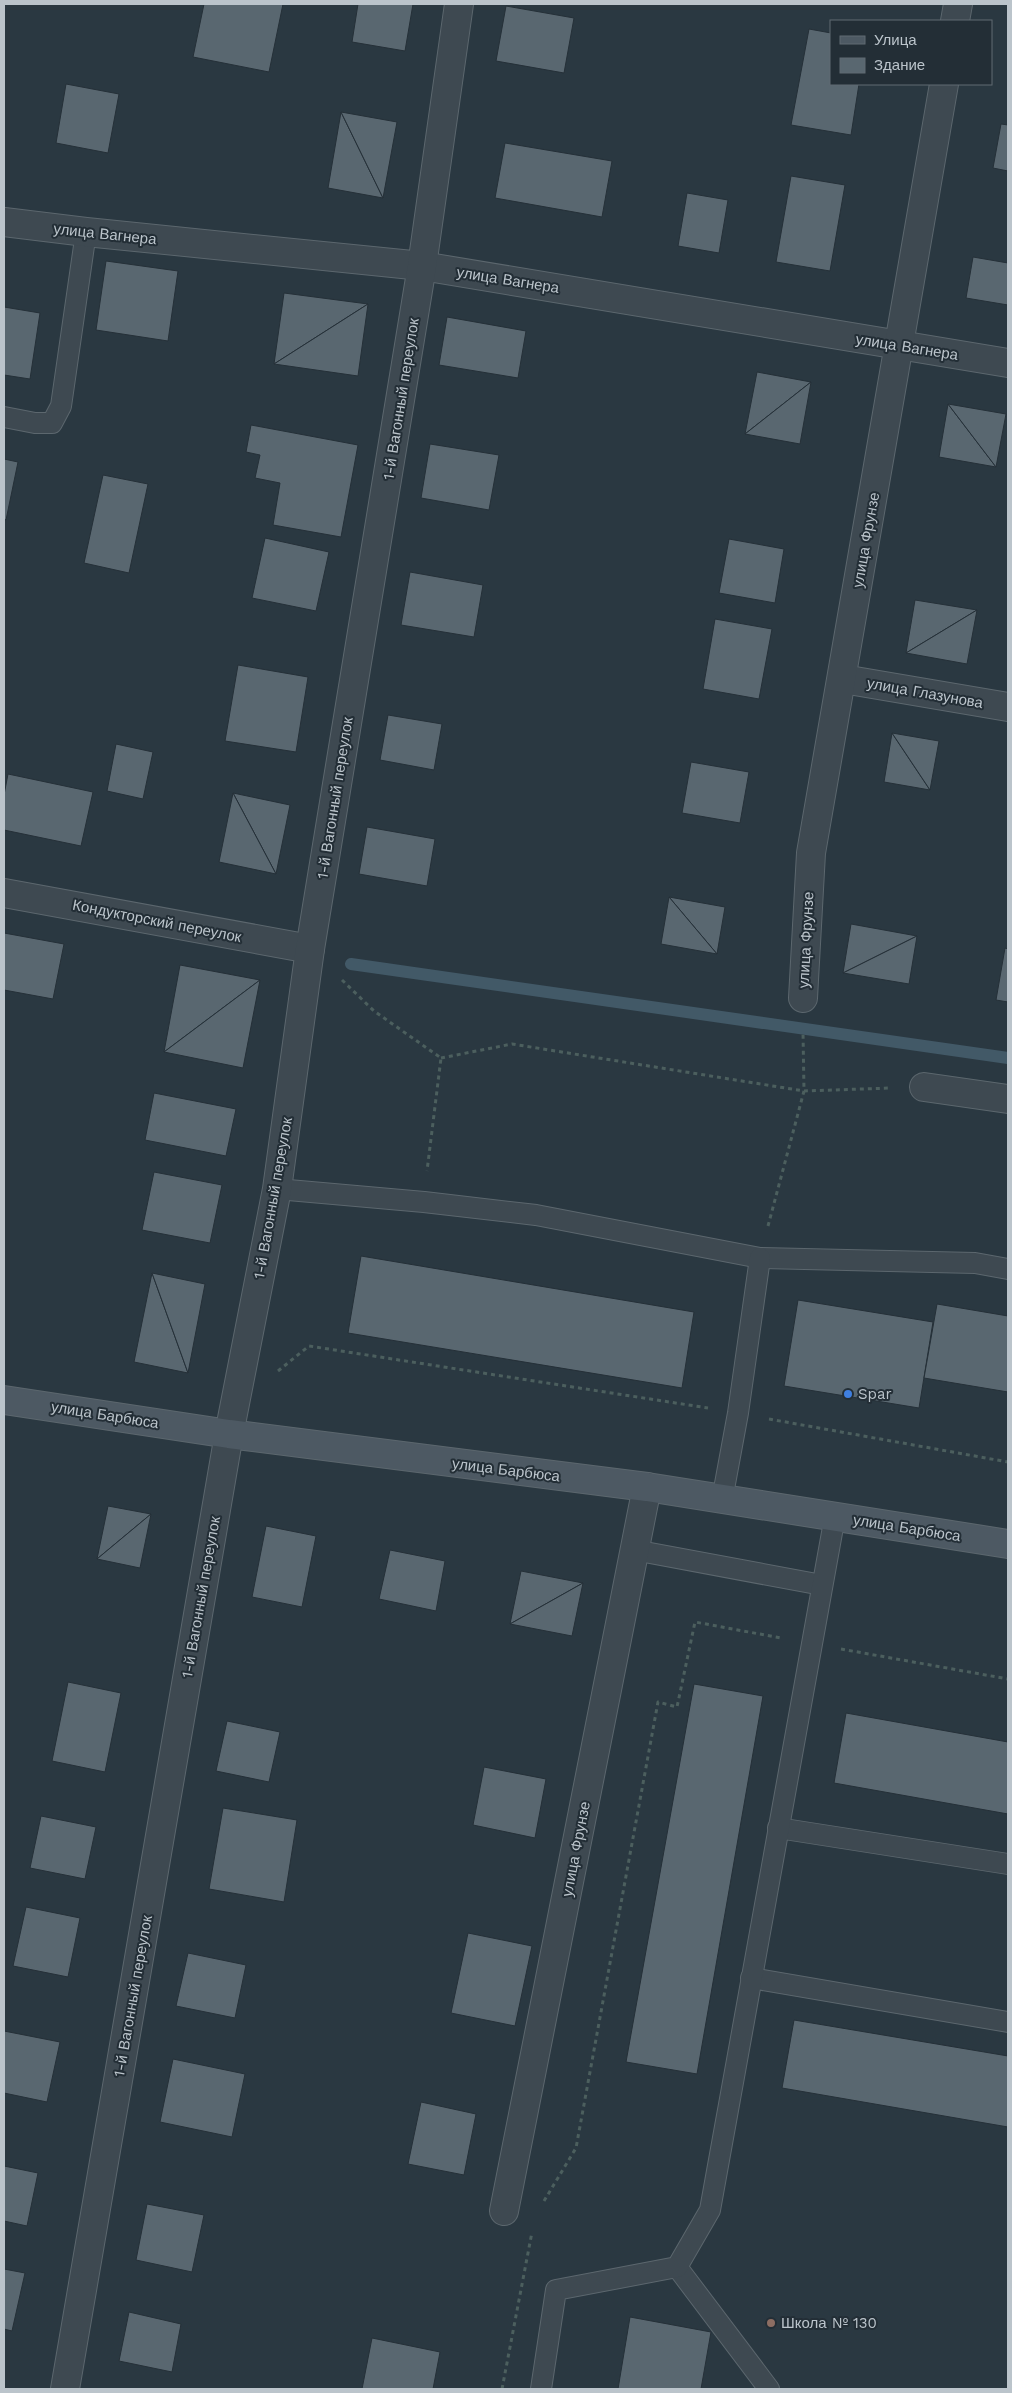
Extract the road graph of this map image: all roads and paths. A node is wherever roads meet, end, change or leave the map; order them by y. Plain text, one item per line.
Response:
1 (459, 4) edge
2 (958, 4) edge
3 (955, 20) edge
4 (944, 85) edge
5 (4, 222) edge
6 (86, 232) junction
7 (422, 266) junction
8 (899, 346) junction
9 (1008, 363) edge
10 (4, 417) edge
11 (843, 679) junction
12 (1008, 707) edge
13 (4, 892) edge
14 (310, 950) junction
15 (803, 998) joint
16 (442, 1058) junction
17 (924, 1087) joint
18 (804, 1091) junction
19 (1008, 1099) edge
20 (277, 1189) junction
21 (424, 1202) junction
22 (760, 1258) junction
23 (1008, 1269) edge
24 (4, 1400) edge
25 (235, 1404) junction
26 (738, 1413) junction
27 (229, 1434) junction
28 (1008, 1462) edge
29 (647, 1488) junction
30 (722, 1500) junction
31 (835, 1516) junction
32 (1008, 1544) edge
33 (634, 1550) junction
34 (822, 1585) junction
35 (811, 1644) junction
36 (1008, 1679) edge
37 (778, 1828) junction
38 (1008, 1864) edge
39 (751, 1978) junction
40 (1008, 2022) edge
41 (504, 2211) joint
42 (536, 2214) junction
43 (677, 2267) junction
44 (65, 2389) edge
45 (502, 2389) edge
46 (541, 2389) edge
47 (769, 2389) edge

1 - 7 street, 1-й Вагонный переулок
2 - 3 street
4 - 8 street, улица Фрунзе
5 - 6 street, улица Вагнера
6 - 7 street, улица Вагнера
6 - 10 lane
7 - 8 street, улица Вагнера
7 - 14 street, 1-й Вагонный переулок
8 - 9 street, улица Вагнера
8 - 11 street, улица Фрунзе
11 - 12 street, улица Глазунова
11 - 15 street, улица Фрунзе
13 - 14 street, Кондукторский переулок
14 - 16 path
14 - 20 street, 1-й Вагонный переулок
15 - 18 path
16 - 18 path
16 - 21 path
17 - 18 path
17 - 19 street
18 - 22 path
20 - 21 lane
20 - 25 street, 1-й Вагонный переулок
21 - 22 lane
22 - 23 lane
22 - 26 lane
24 - 27 street, улица Барбюса
25 - 26 path
25 - 27 street, 1-й Вагонный переулок
26 - 28 path
26 - 30 lane
27 - 29 street, улица Барбюса
27 - 44 street, 1-й Вагонный переулок
29 - 30 street, улица Барбюса
29 - 33 street, улица Фрунзе
30 - 31 street, улица Барбюса
31 - 32 street, улица Барбюса
31 - 34 lane
33 - 34 lane
33 - 41 street, улица Фрунзе
34 - 35 lane
35 - 36 path
35 - 37 lane
35 - 42 path
37 - 38 lane
37 - 39 lane
39 - 40 lane
39 - 43 lane
41 - 42 path
42 - 45 path
43 - 46 lane
43 - 47 lane

